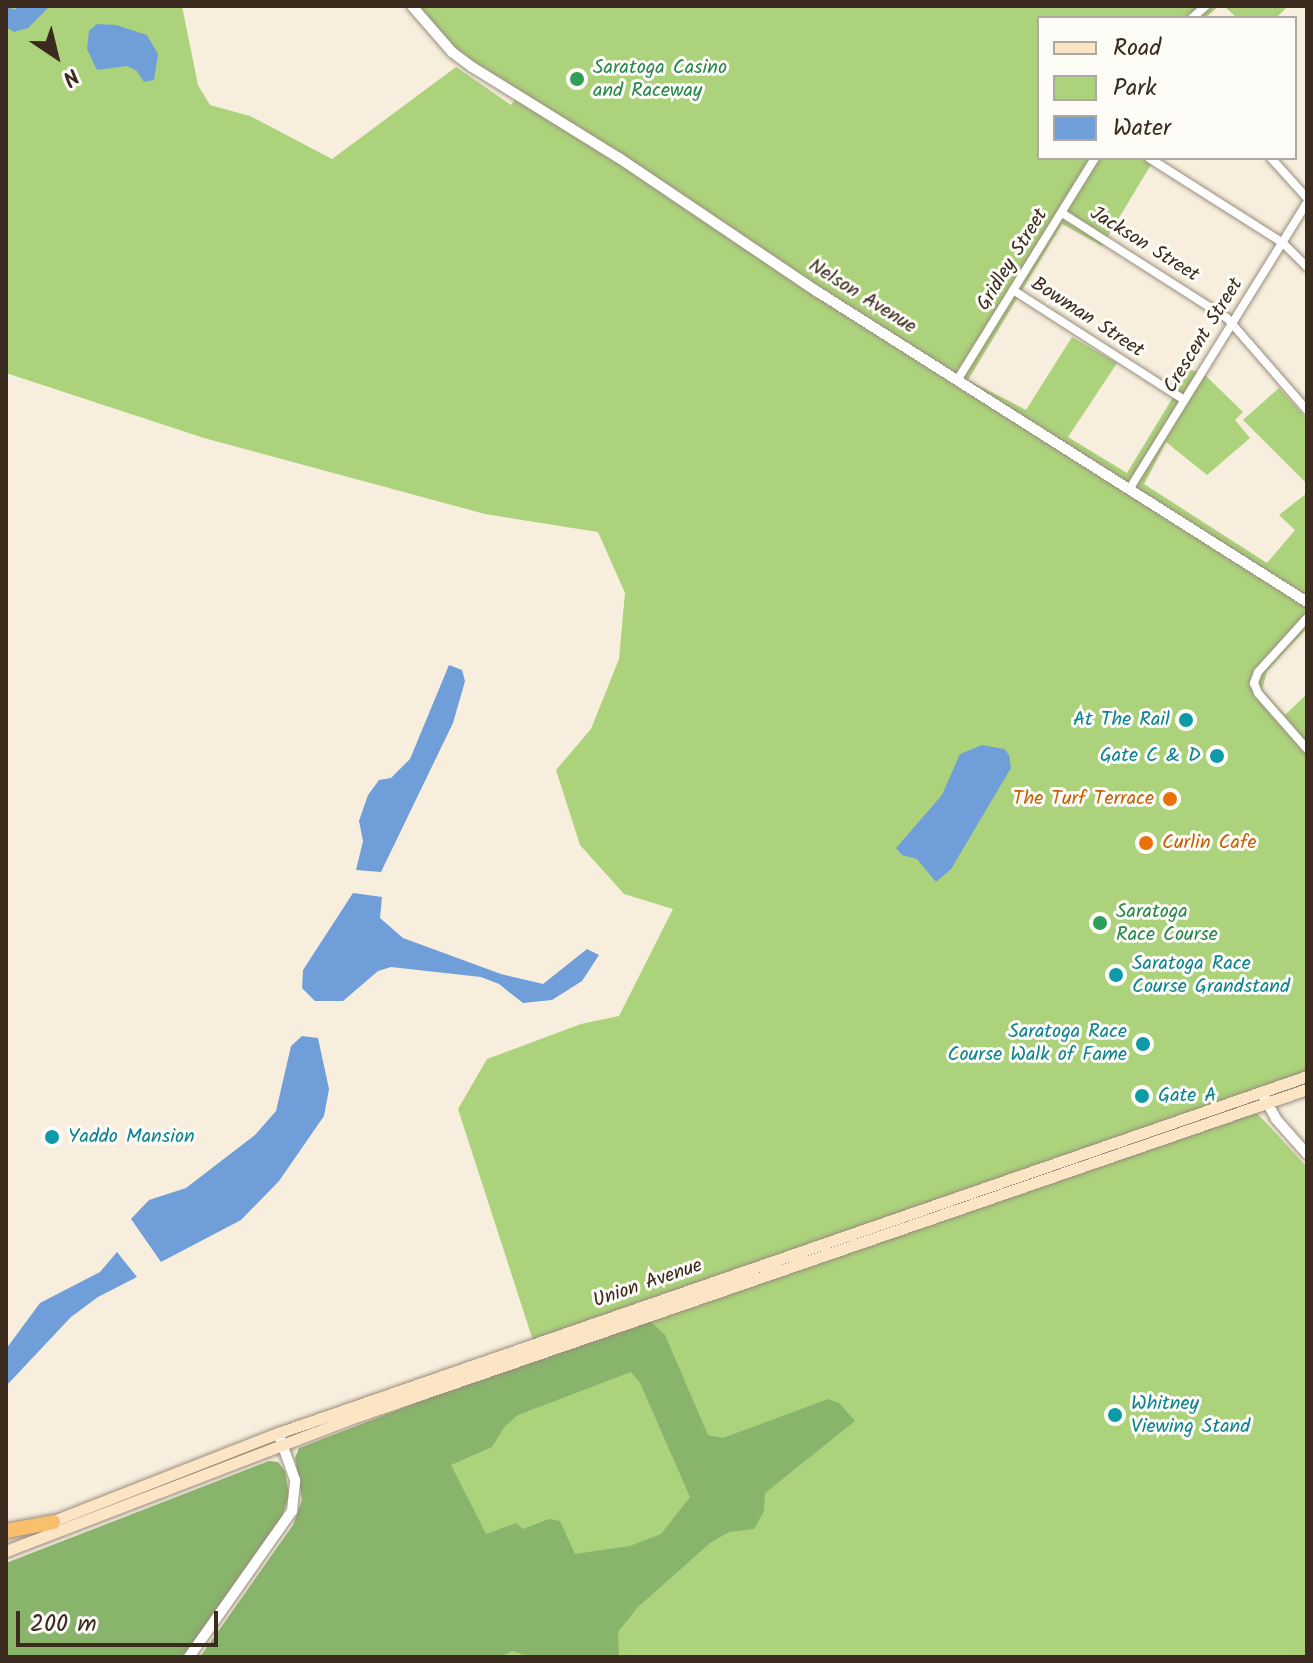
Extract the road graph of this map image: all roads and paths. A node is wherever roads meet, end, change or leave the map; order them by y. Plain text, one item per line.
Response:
1 (412, 6) edge
2 (1094, 160) edge
3 (1152, 160) edge
4 (1273, 160) edge
5 (1307, 201) edge
6 (1062, 213) junction
7 (1283, 243) junction
8 (1307, 267) edge
9 (1013, 290) junction
10 (1231, 322) junction
11 (958, 379) junction
12 (1307, 393) edge
13 (1183, 399) junction
14 (1299, 400) junction
15 (1307, 410) edge
16 (1130, 488) junction
17 (1307, 602) edge
18 (1307, 618) edge
19 (1307, 749) edge
20 (1307, 1076) edge
21 (1307, 1089) edge
22 (1264, 1097) junction
23 (1306, 1150) edge
24 (278, 1433) junction
25 (282, 1446) junction
26 (53, 1522) junction
27 (6, 1531) edge
28 (6, 1538) edge
29 (6, 1551) edge
30 (189, 1657) edge

1 - 11 street, Nelson Avenue
2 - 6 street, Gridley Street
3 - 7 street
4 - 5 street
5 - 7 street, Crescent Street
6 - 9 street, Gridley Street
6 - 10 street, Jackson Street
7 - 8 street
7 - 10 street, Crescent Street
9 - 11 street, Gridley Street
9 - 13 street, Bowman Street
10 - 13 street, Crescent Street
10 - 14 street, Jackson Street
11 - 16 street, Nelson Avenue
12 - 14 street
13 - 16 street, Crescent Street
14 - 15 street, Jackson Street
16 - 17 street, Nelson Avenue
18 - 19 street
20 - 22 main road, Union Avenue
21 - 22 main road, Union Avenue
22 - 23 street
22 - 24 main road, Union Avenue
22 - 25 main road, Union Avenue
24 - 25 street
24 - 26 main road, Union Avenue
25 - 29 main road, Union Avenue
25 - 30 street
26 - 27 highway
26 - 28 main road, Union Avenue

